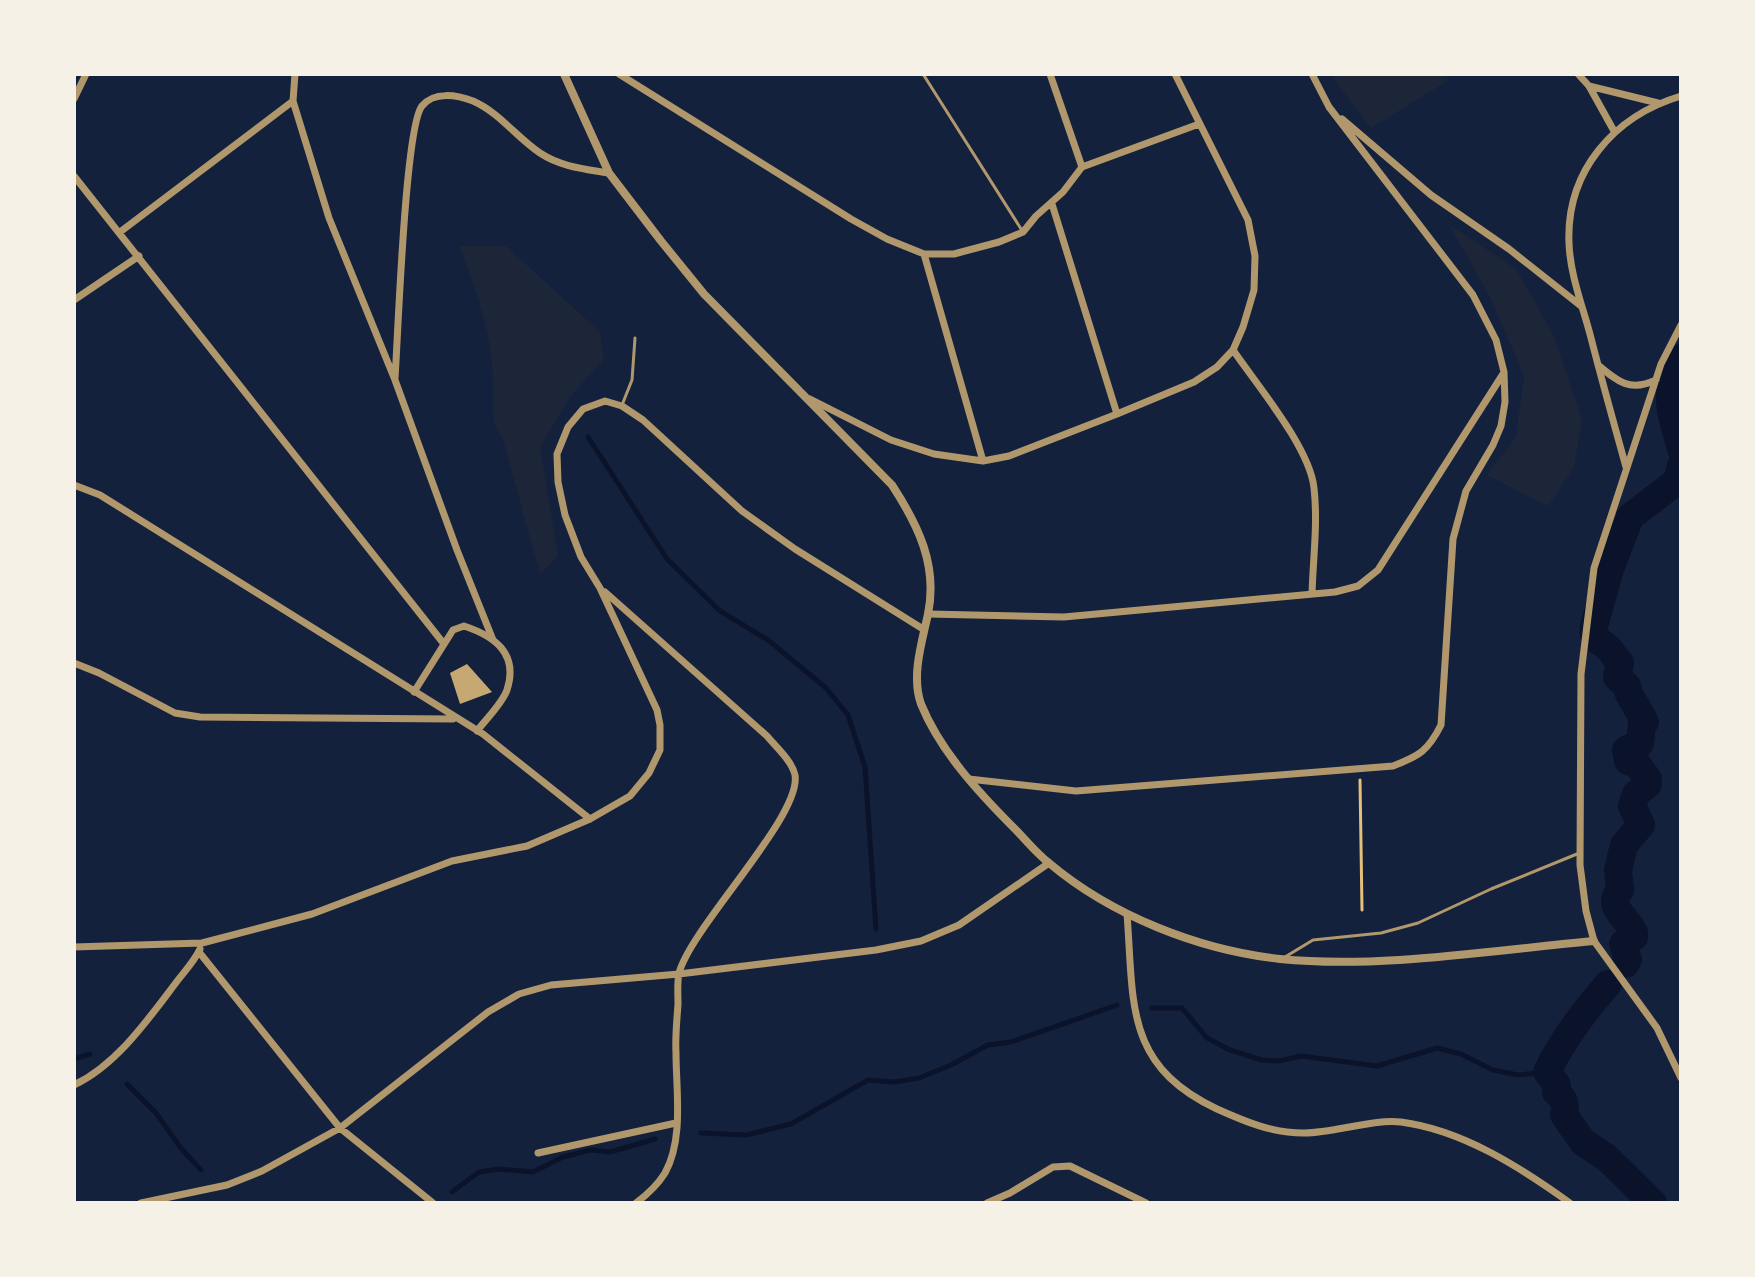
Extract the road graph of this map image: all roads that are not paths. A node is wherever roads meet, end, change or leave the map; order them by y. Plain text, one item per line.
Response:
1 (86, 74) edge
2 (295, 74) edge
3 (564, 74) edge
4 (619, 74) edge
5 (923, 74) edge
6 (1050, 74) edge
7 (1175, 74) edge
8 (1312, 74) edge
9 (1578, 74) edge
10 (1589, 86) junction
11 (1681, 96) edge
12 (74, 99) edge
13 (293, 101) junction
14 (1658, 103) junction
15 (1329, 107) junction
16 (1199, 124) junction
17 (1614, 131) junction
18 (1082, 167) junction
19 (609, 173) junction
20 (74, 176) edge
21 (1052, 204) junction
22 (120, 232) junction
23 (1023, 232) junction
24 (924, 254) junction
25 (139, 256) junction
26 (74, 300) edge
27 (1583, 307) junction
28 (1681, 325) edge
29 (635, 338) dead end
30 (1233, 350) junction
31 (1598, 365) junction
32 (1504, 372) junction
33 (395, 380) junction
34 (1656, 380) junction
35 (810, 399) junction
36 (622, 406) junction
37 (1117, 414) junction
38 (983, 461) junction
39 (1626, 467) junction
40 (74, 485) edge
41 (600, 588) junction
42 (1312, 594) junction
43 (928, 614) junction
44 (923, 629) junction
45 (493, 640) junction
46 (444, 644) junction
47 (74, 663) edge
48 (414, 692) junction
49 (456, 719) junction
50 (477, 731) junction
51 (969, 779) junction
52 (590, 819) junction
53 (1580, 853) junction
54 (1049, 863) junction
55 (1127, 914) junction
56 (1594, 941) junction
57 (202, 943) junction
58 (74, 947) edge
59 (199, 952) junction
60 (1282, 959) junction
61 (679, 974) junction
62 (1681, 1078) edge
63 (74, 1085) edge
64 (676, 1123) junction
65 (340, 1128) junction
66 (538, 1153) dead end
67 (141, 1203) edge
68 (433, 1203) edge
69 (636, 1203) edge
70 (987, 1203) edge
71 (1146, 1203) edge
72 (1570, 1203) edge

1 - 12 street
2 - 13 street
3 - 19 street
4 - 24 street
5 - 23 lane
6 - 18 street
7 - 16 street
8 - 15 street
9 - 10 street
10 - 14 street
10 - 17 street
11 - 14 street
13 - 22 street
13 - 33 street
14 - 17 street
15 - 27 street
15 - 32 street
16 - 18 street
16 - 30 street
17 - 27 street
18 - 21 street
19 - 33 street
19 - 35 street
20 - 22 street
21 - 23 street
21 - 37 street
22 - 25 street
23 - 24 street
24 - 38 street
25 - 26 street
25 - 46 street
27 - 31 street
28 - 34 street
29 - 36 lane
30 - 37 street
30 - 42 street
31 - 34 street
31 - 39 street
32 - 42 street
32 - 51 street
33 - 45 street
34 - 39 street
35 - 38 street
35 - 43 street
36 - 41 street
36 - 44 street
37 - 38 street
39 - 53 street
40 - 48 street
41 - 52 street
41 - 61 street
42 - 43 street
43 - 44 street
44 - 51 street
45 - 46 street
45 - 50 street
46 - 48 street
47 - 49 street
48 - 49 street
49 - 50 street
50 - 52 street
51 - 54 street
52 - 57 street
53 - 56 street
53 - 60 lane
54 - 55 street
54 - 61 street
55 - 60 street
55 - 72 street
56 - 60 street
56 - 62 street
57 - 58 street
57 - 59 street
59 - 63 street
59 - 65 street
61 - 64 street
61 - 65 street
64 - 66 street
64 - 69 street
65 - 67 street
65 - 68 street
70 - 71 street

